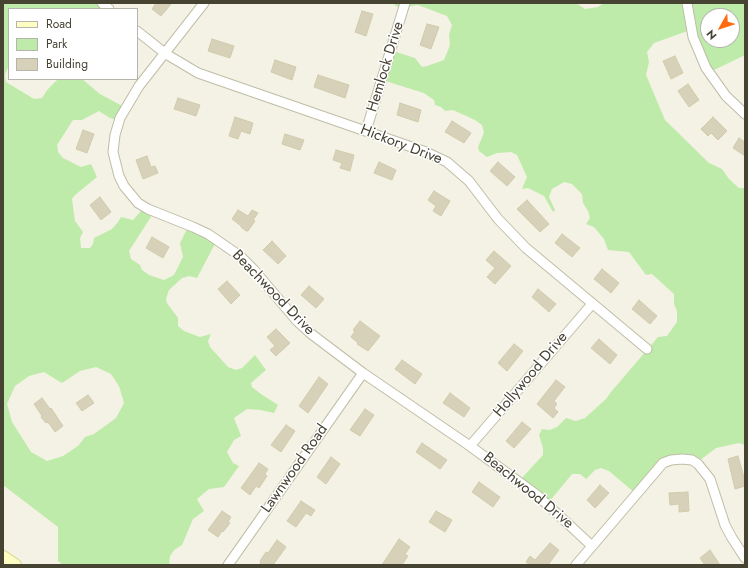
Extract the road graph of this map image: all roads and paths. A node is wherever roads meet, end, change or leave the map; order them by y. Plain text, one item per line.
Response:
1 (204, 3) edge
2 (405, 3) edge
3 (687, 3) edge
4 (138, 32) edge
5 (166, 54) junction
6 (745, 114) edge
7 (366, 131) junction
8 (592, 304) junction
9 (647, 349) dead end
10 (363, 373) junction
11 (470, 446) junction
12 (592, 546) junction
13 (3, 557) edge
14 (745, 558) edge
15 (15, 565) edge
16 (228, 565) edge
17 (576, 565) edge

1 - 5 street, Beachwood Drive
2 - 7 street, Hemlock Drive
3 - 6 street
4 - 5 street, Hickory Drive
5 - 7 street, Hickory Drive
5 - 10 street, Beachwood Drive
7 - 8 street, Hickory Drive
8 - 9 street, Hickory Drive
8 - 11 street, Hollywood Drive
10 - 11 street, Beachwood Drive
10 - 16 street, Lawnwood Road
11 - 12 street, Beachwood Drive
12 - 14 street
12 - 17 street
13 - 15 street

